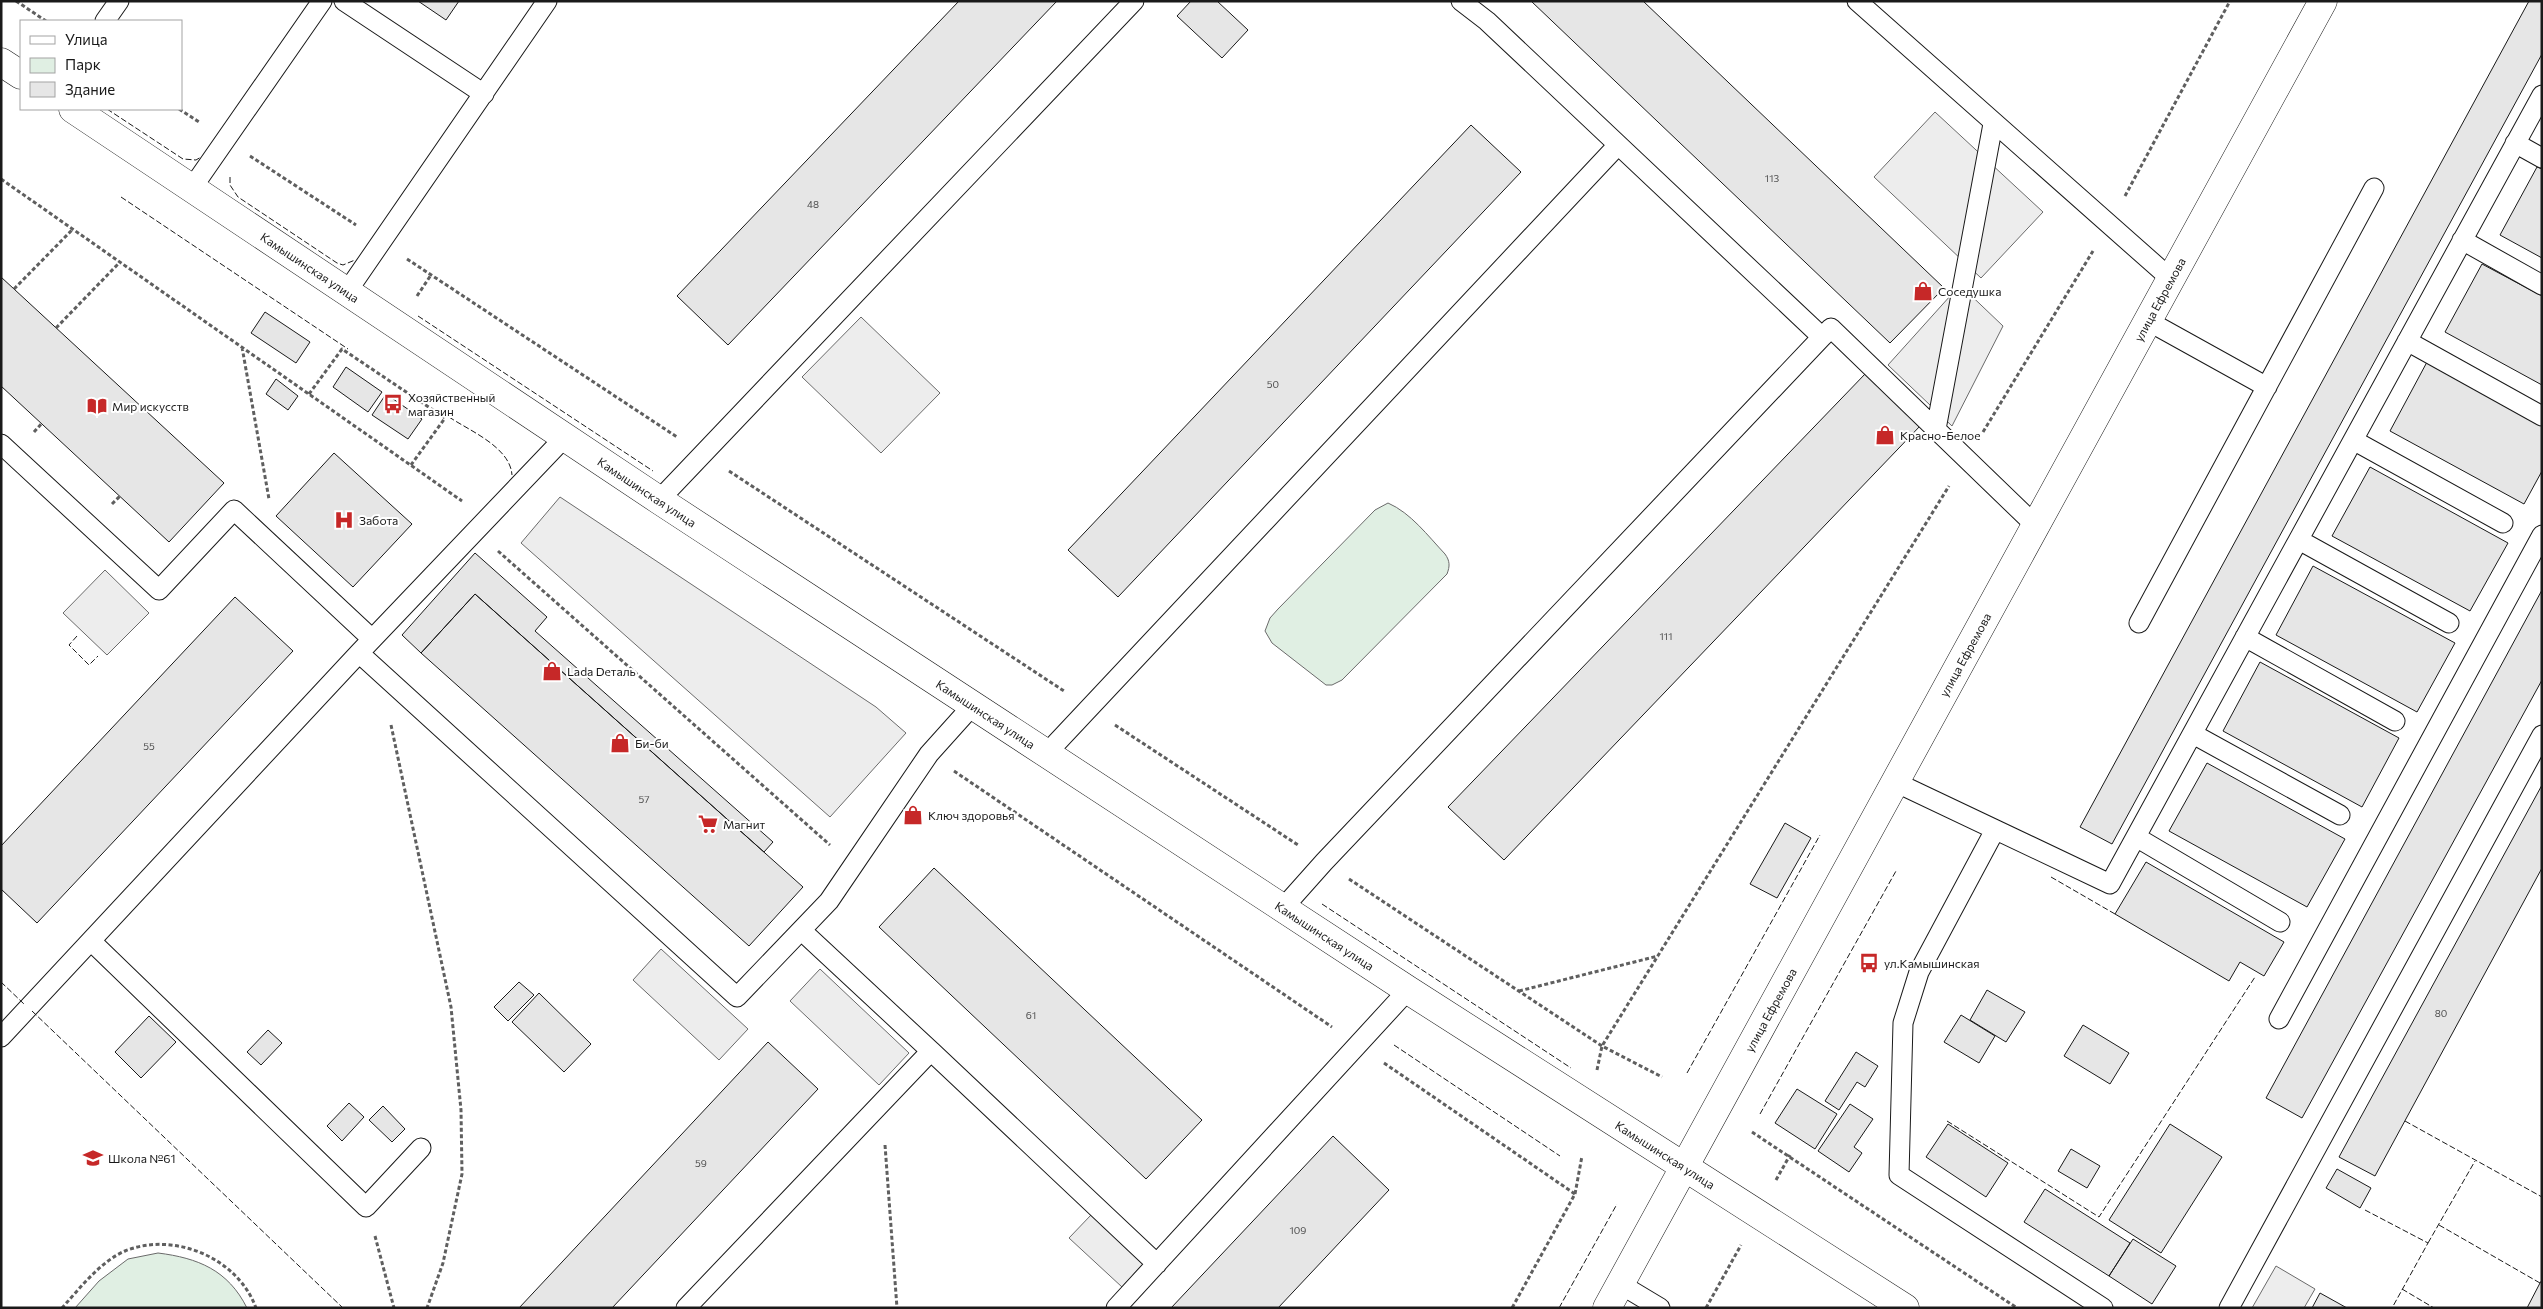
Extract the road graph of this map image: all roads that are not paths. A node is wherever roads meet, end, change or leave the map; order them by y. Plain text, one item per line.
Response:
1 (119, 1) edge
2 (322, 1) edge
3 (344, 1) edge
4 (547, 1) edge
5 (1134, 1) edge
6 (1461, 1) edge
7 (1857, 1) edge
8 (2323, 1) edge
9 (106, 20) edge
10 (1, 62) edge
11 (20, 74) edge
12 (484, 94) junction
13 (2542, 95) edge
14 (74, 110) edge
15 (1993, 124) junction
16 (2515, 143) junction
17 (1618, 145) junction
18 (2542, 158) edge
19 (192, 188) junction
20 (2374, 188) dead end
21 (2462, 240) junction
22 (2171, 279) junction
23 (2542, 285) edge
24 (346, 293) junction
25 (2148, 321) junction
26 (1822, 336) junction
27 (2407, 342) junction
28 (2267, 387) junction
29 (2542, 416) edge
30 (1936, 428) junction
31 (566, 437) junction
32 (2353, 440) junction
33 (1, 444) edge
34 (659, 500) junction
35 (2503, 523) dead end
36 (2036, 526) junction
37 (2542, 535) edge
38 (2298, 540) junction
39 (2449, 623) dead end
40 (2139, 624) dead end
41 (2245, 637) junction
42 (366, 646) junction
43 (973, 705) junction
44 (2395, 721) dead end
45 (2193, 734) junction
46 (2542, 736) edge
47 (1047, 753) junction
48 (1895, 782) junction
49 (2340, 815) dead end
50 (1995, 830) junction
51 (2136, 837) junction
52 (1283, 908) junction
53 (2280, 922) dead end
54 (802, 931) junction
55 (91, 941) junction
56 (1408, 990) junction
57 (2279, 1019) dead end
58 (1, 1037) edge
59 (931, 1051) junction
60 (421, 1148) dead end
61 (1684, 1167) junction
62 (1157, 1264) junction
63 (1620, 1284) junction
64 (686, 1308) edge
65 (1116, 1308) edge
66 (1607, 1308) edge
67 (1660, 1308) edge
68 (1905, 1308) edge
69 (2102, 1308) edge
70 (2229, 1308) edge

1 - 9 lane
2 - 19 lane
3 - 12 lane
4 - 12 lane
5 - 34 lane
6 - 17 lane
7 - 15 lane
8 - 22 street, улица Ефремова
10 - 11 street
12 - 24 lane
13 - 16 lane
14 - 19 street, Камышинская улица
15 - 22 lane
15 - 30 lane
16 - 18 lane
16 - 21 lane
17 - 26 lane
17 - 47 lane
19 - 24 street, Камышинская улица
20 - 28 lane
21 - 23 lane
21 - 27 lane
22 - 25 street, улица Ефремова
24 - 31 street, Камышинская улица
25 - 28 lane
25 - 36 street, улица Ефремова
26 - 30 lane
26 - 52 lane
27 - 29 lane
27 - 32 lane
28 - 40 lane
30 - 36 lane
31 - 34 street, Камышинская улица
31 - 42 lane
32 - 35 lane
32 - 38 lane
33 - 42 lane
34 - 43 street, Камышинская улица
36 - 48 street, улица Ефремова
37 - 57 lane
38 - 39 lane
38 - 41 lane
41 - 44 lane
41 - 45 lane
42 - 54 lane
42 - 55 lane
43 - 47 street, Камышинская улица
43 - 54 lane
45 - 49 lane
45 - 51 lane
46 - 70 lane
47 - 52 street, Камышинская улица
48 - 50 lane
48 - 61 street, улица Ефремова
50 - 51 lane
50 - 69 lane
51 - 53 lane
52 - 56 street, Камышинская улица
54 - 59 lane
55 - 58 lane
55 - 60 lane
56 - 61 street, Камышинская улица
56 - 62 lane
59 - 62 lane
59 - 64 lane
61 - 63 street, улица Ефремова
61 - 68 street, Камышинская улица
62 - 65 lane
63 - 66 street, улица Ефремова
63 - 67 lane

